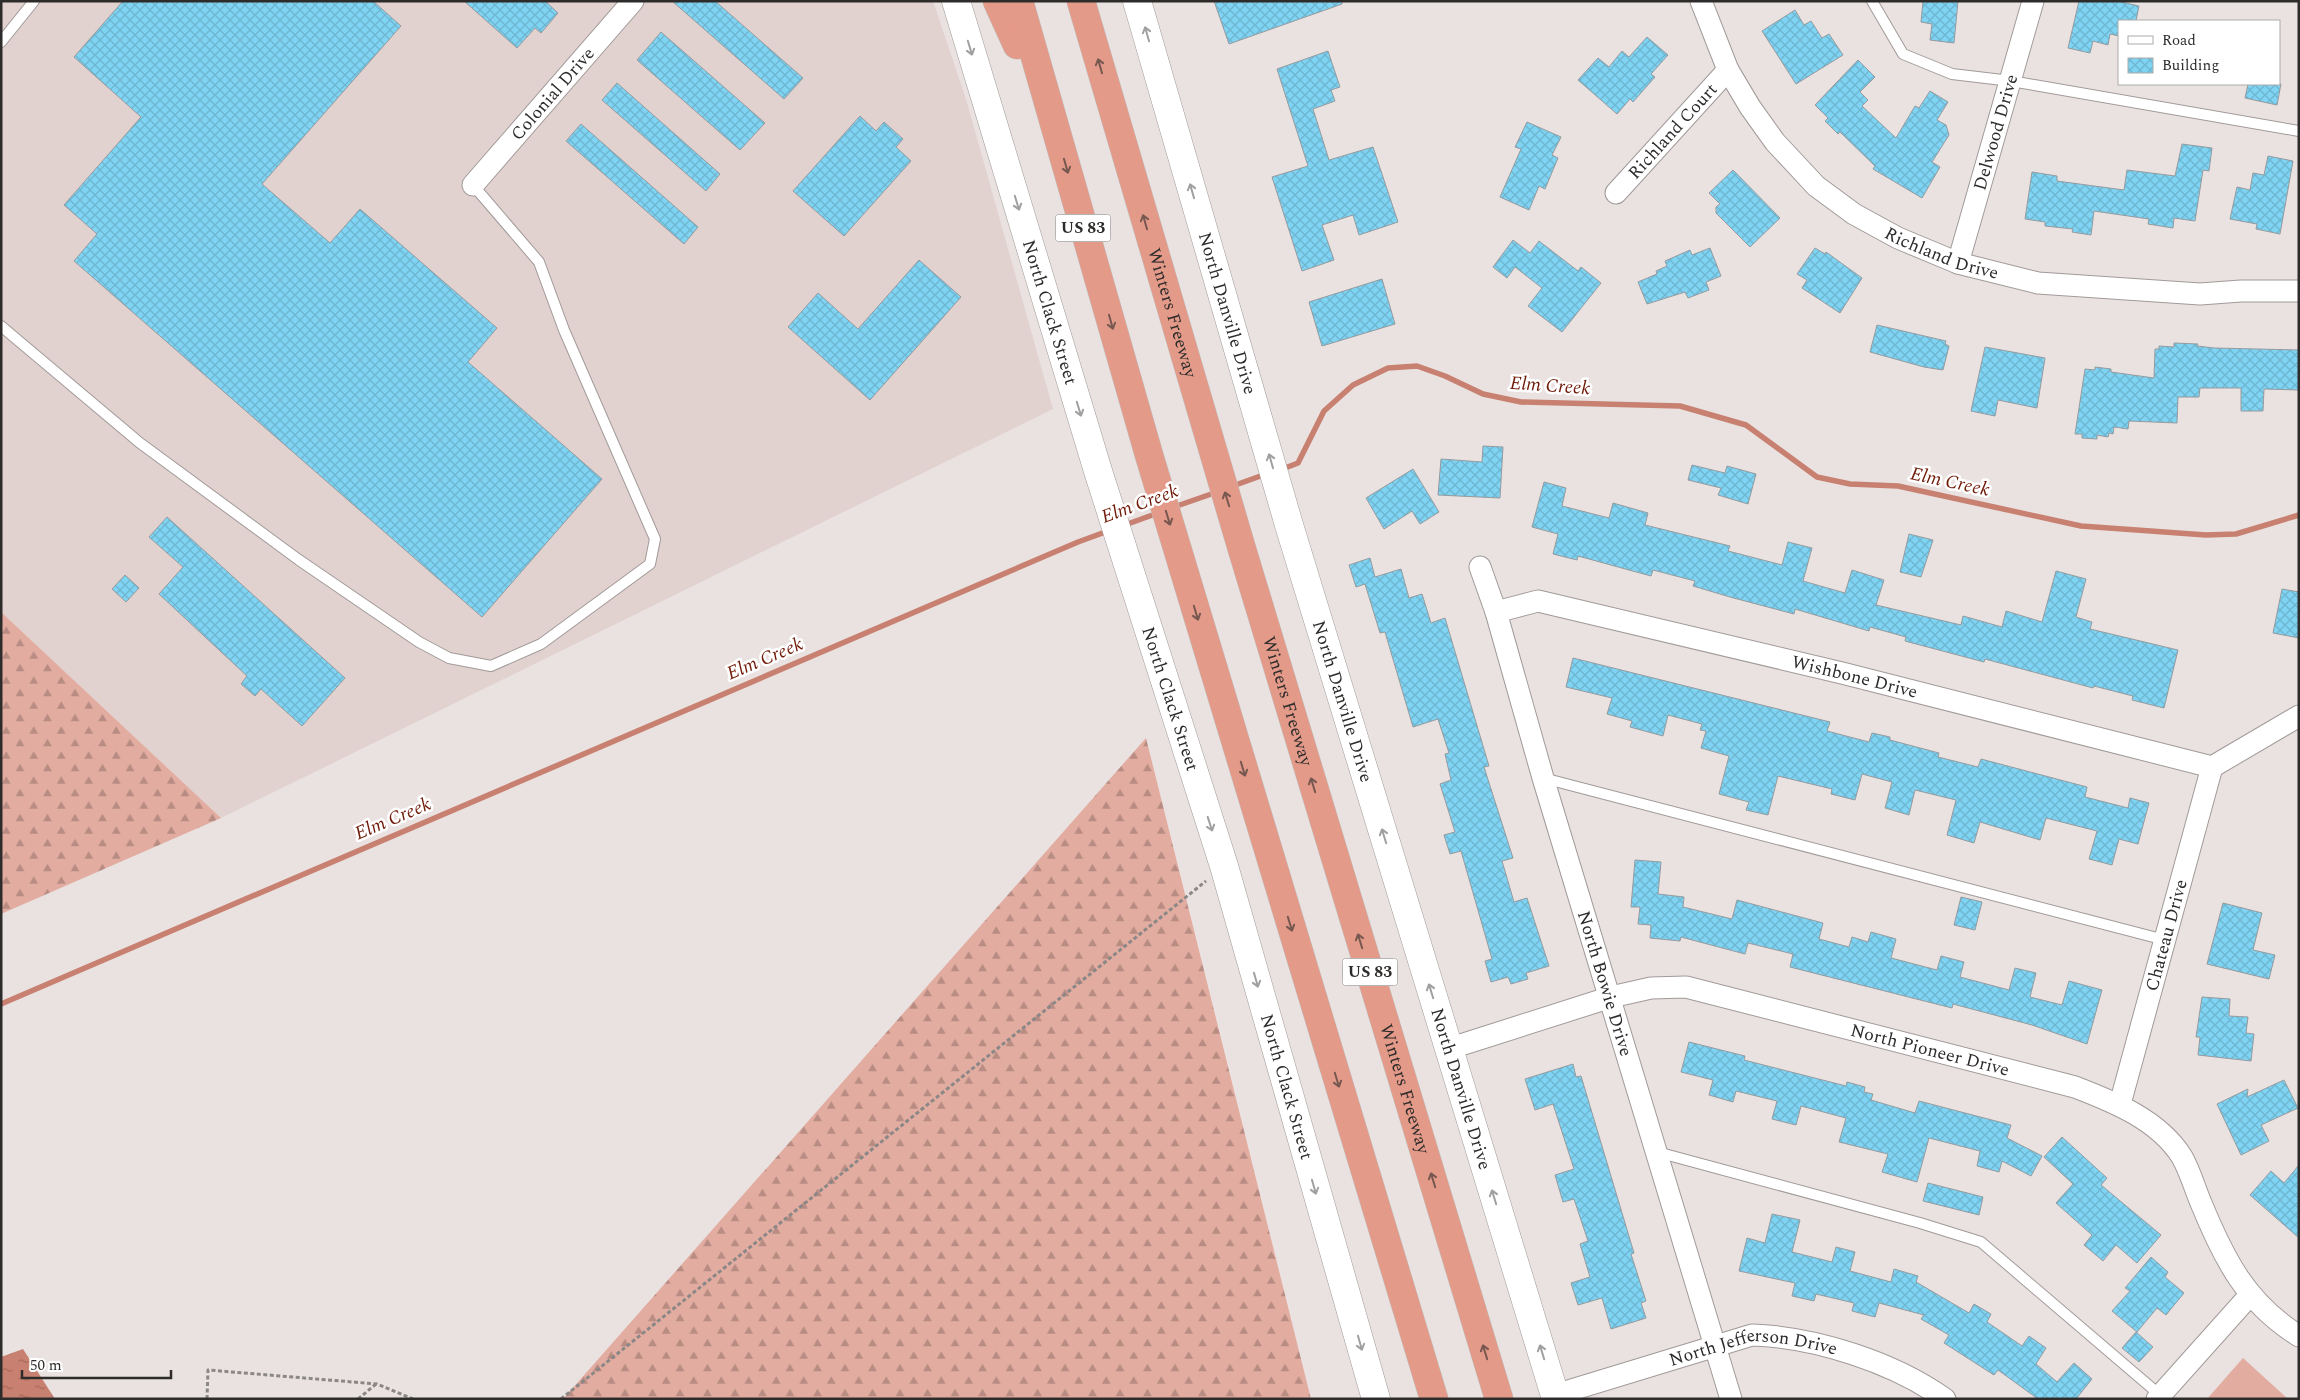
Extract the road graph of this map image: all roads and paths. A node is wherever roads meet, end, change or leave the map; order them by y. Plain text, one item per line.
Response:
1 (34, 1) edge
2 (633, 1) edge
3 (956, 1) edge
4 (997, 1) edge
5 (1019, 1) edge
6 (1080, 1) edge
7 (1137, 1) edge
8 (1701, 1) edge
9 (1872, 1) edge
10 (2033, 1) edge
11 (1, 42) edge
12 (1728, 70) junction
13 (2011, 81) junction
14 (2299, 131) edge
15 (1058, 140) junction
16 (472, 185) joint
17 (1616, 192) dead end
18 (1958, 263) junction
19 (2299, 291) edge
20 (1, 326) edge
21 (1480, 567) dead end
22 (1496, 612) junction
23 (2299, 716) edge
24 (2212, 767) junction
25 (1543, 778) junction
26 (1224, 866) junction
27 (2165, 940) junction
28 (1611, 997) junction
29 (1448, 1049) junction
30 (2120, 1104) junction
31 (1657, 1152) junction
32 (2250, 1295) junction
33 (2299, 1336) edge
34 (1714, 1346) junction
35 (376, 1384) junction
36 (1556, 1397) edge
37 (2158, 1397) edge
38 (207, 1399) edge
39 (358, 1399) edge
40 (413, 1399) edge
41 (561, 1399) edge
42 (1376, 1399) edge
43 (1434, 1399) edge
44 (1499, 1399) edge
45 (1731, 1399) edge
46 (1945, 1399) edge

1 - 11 lane
2 - 16 street, Colonial Drive
3 -> 26 main road, North Clack Street
4 - 15 highway
5 - 15 highway, US 83
44 -> 6 highway, Winters Freeway / US 83
29 -> 7 main road, North Danville Drive
8 - 12 street, Richland Drive
9 - 13 lane
10 - 13 street, Delwood Drive
12 - 17 street, Richland Court
12 - 18 street, Richland Drive
13 - 14 lane
13 - 18 street, Delwood Drive
15 -> 43 highway, US 83
16 - 20 lane
18 - 19 street, Richland Drive
21 - 22 street, North Bowie Drive
22 - 24 street, Wishbone Drive
22 - 25 street, North Bowie Drive
23 - 24 street
24 - 27 street, Chateau Drive
25 - 27 lane
25 - 28 street, North Bowie Drive
26 - 41 path
26 -> 42 main road, North Clack Street
27 - 30 street, Chateau Drive
28 - 29 street, North Pioneer Drive
28 - 30 street, North Pioneer Drive
28 - 31 street, North Bowie Drive
36 -> 29 main road, North Danville Drive
30 - 32 street, North Pioneer Drive
31 - 34 street, North Bowie Drive
31 - 37 lane
32 - 33 street, North Pioneer Drive
32 - 37 street
34 - 36 street, North Jefferson Drive
34 - 45 street, North Bowie Drive
34 - 46 street, North Jefferson Drive
35 - 38 path
35 - 39 path
35 - 40 path

